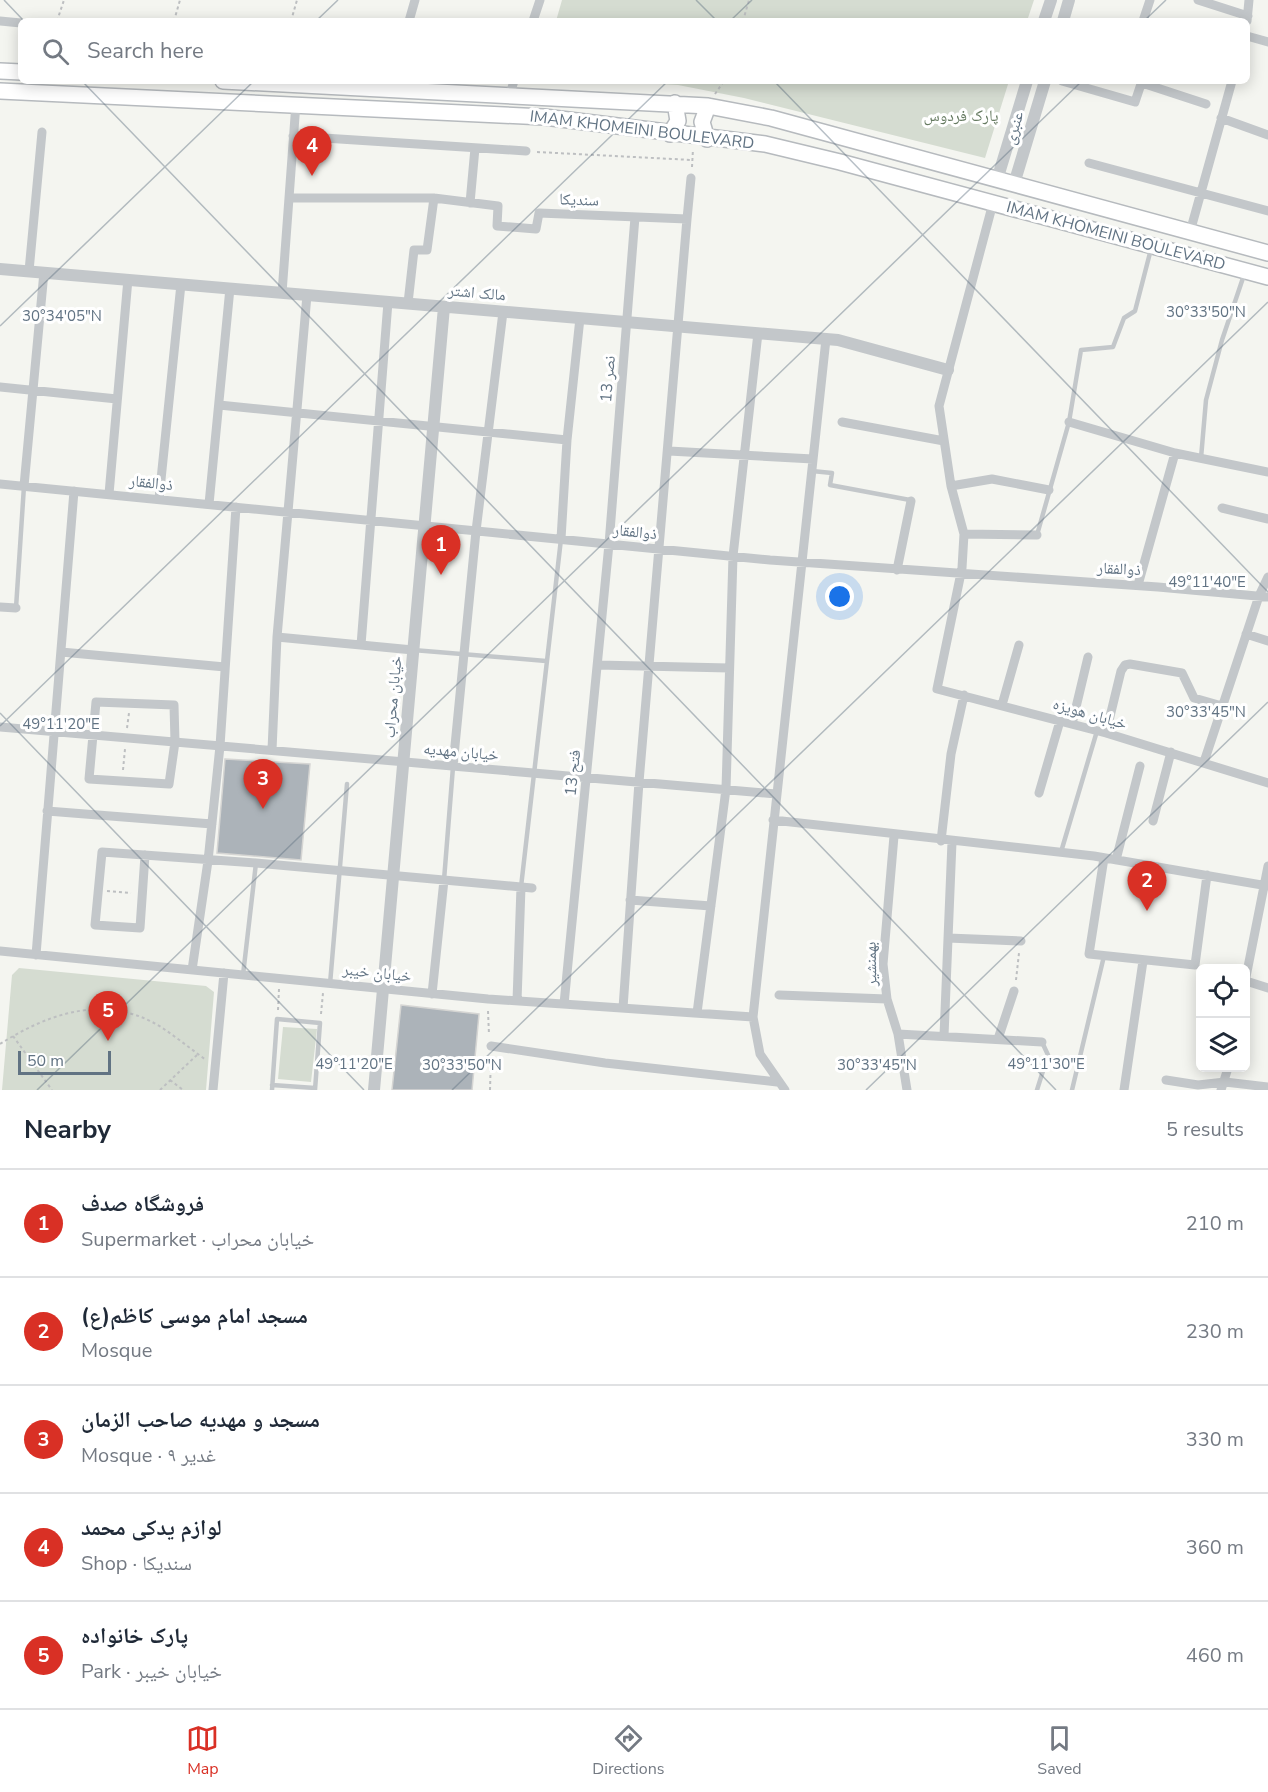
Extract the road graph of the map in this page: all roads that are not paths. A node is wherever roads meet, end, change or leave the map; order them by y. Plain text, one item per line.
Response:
1 (416, 0) edge
2 (540, 0) edge
3 (1051, 0) edge
4 (1069, 0) edge
5 (1150, 0) edge
6 (1198, 0) edge
7 (1250, 0) edge
8 (410, 18) edge
9 (534, 18) edge
10 (1045, 18) edge
11 (1064, 18) edge
12 (1144, 18) edge
13 (1245, 18) edge
14 (1248, 18) edge
15 (0, 21) edge
16 (18, 23) edge
17 (1250, 37) edge
18 (1268, 42) edge
19 (0, 71) edge
20 (18, 72) edge
21 (347, 84) edge
22 (1026, 84) edge
23 (1044, 84) edge
24 (1073, 84) edge
25 (1141, 84) edge
26 (1148, 84) edge
27 (1231, 84) edge
28 (512, 88) edge
29 (0, 91) edge
30 (675, 103) junction
31 (296, 104) junction
32 (1206, 104) dead end
33 (708, 106) junction
34 (1221, 118) junction
35 (42, 132) dead end
36 (670, 134) junction
37 (1268, 135) edge
38 (293, 136) junction
39 (701, 138) junction
40 (475, 148) junction
41 (526, 151) road end
42 (1089, 163) dead end
43 (691, 178) road end
44 (997, 180) junction
45 (1014, 184) junction
46 (1200, 194) junction
47 (289, 198) junction
48 (434, 198) junction
49 (471, 202) junction
50 (993, 203) junction
51 (1268, 211) edge
52 (635, 217) junction
53 (687, 219) junction
54 (1190, 232) junction
55 (1152, 246) junction
56 (1268, 253) edge
57 (0, 269) edge
58 (29, 271) junction
59 (1245, 271) junction
60 (44, 272) junction
61 (1268, 277) edge
62 (128, 279) junction
63 (181, 284) junction
64 (230, 288) junction
65 (282, 293) junction
66 (307, 295) junction
67 (388, 302) junction
68 (408, 303) junction
69 (444, 307) junction
70 (503, 312) junction
71 (580, 318) junction
72 (627, 322) junction
73 (680, 327) junction
74 (758, 333) junction
75 (826, 339) junction
76 (948, 370) junction
77 (0, 387) edge
78 (33, 391) junction
79 (117, 399) junction
80 (219, 405) junction
81 (297, 412) junction
82 (380, 420) junction
83 (842, 422) dead end
84 (1068, 422) junction
85 (433, 425) junction
86 (488, 431) junction
87 (567, 440) junction
88 (944, 441) junction
89 (669, 451) junction
90 (1175, 453) junction
91 (744, 455) junction
92 (1201, 458) junction
93 (813, 459) junction
94 (812, 471) junction
95 (1268, 472) edge
96 (0, 484) edge
97 (24, 486) junction
98 (951, 486) junction
99 (1049, 490) junction
100 (74, 491) junction
101 (109, 494) junction
102 (159, 499) junction
103 (911, 501) joint
104 (209, 504) junction
105 (236, 507) junction
106 (1222, 508) dead end
107 (288, 512) junction
108 (1268, 519) edge
109 (372, 520) junction
110 (424, 526) junction
111 (476, 531) junction
112 (964, 534) junction
113 (1037, 534) joint
114 (561, 539) junction
115 (609, 544) junction
116 (660, 549) junction
117 (733, 556) junction
118 (802, 563) junction
119 (897, 570) junction
120 (961, 575) junction
121 (1268, 577) edge
122 (1138, 585) junction
123 (1263, 596) edge
124 (0, 606) edge
125 (16, 608) joint
126 (1246, 634) junction
127 (277, 637) junction
128 (1268, 641) edge
129 (361, 645) junction
130 (1018, 645) dead end
131 (414, 650) junction
132 (61, 652) junction
133 (464, 654) junction
134 (1088, 657) dead end
135 (546, 661) junction
136 (598, 665) junction
137 (650, 666) junction
138 (225, 667) junction
139 (729, 668) junction
140 (964, 695) junction
141 (1002, 705) junction
142 (1222, 706) junction
143 (1060, 721) junction
144 (1072, 724) junction
145 (0, 727) edge
146 (54, 732) junction
147 (1102, 732) junction
148 (93, 735) junction
149 (175, 742) junction
150 (220, 746) junction
151 (272, 750) junction
152 (1171, 752) junction
153 (404, 762) junction
154 (1204, 762) junction
155 (453, 766) junction
156 (1140, 766) dead end
157 (533, 773) junction
158 (588, 777) junction
159 (639, 782) junction
160 (1268, 783) edge
161 (347, 784) dead end
162 (726, 789) junction
163 (1039, 793) dead end
164 (776, 794) junction
165 (47, 811) junction
166 (773, 820) junction
167 (1153, 821) dead end
168 (212, 824) junction
169 (894, 836) junction
170 (941, 841) junction
171 (952, 842) junction
172 (1061, 852) junction
173 (145, 855) junction
174 (1104, 858) junction
175 (1116, 860) junction
176 (208, 861) junction
177 (256, 863) junction
178 (1268, 866) edge
179 (338, 871) junction
180 (1207, 875) junction
181 (393, 876) junction
182 (444, 880) junction
183 (1265, 886) edge
184 (521, 887) junction
185 (532, 888) dead end
186 (630, 900) junction
187 (711, 906) junction
188 (948, 938) junction
189 (1021, 941) road end
190 (0, 951) edge
191 (36, 955) junction
192 (1104, 956) junction
193 (0, 960) edge
194 (1143, 961) junction
195 (1248, 964) edge
196 (192, 970) junction
197 (224, 974) junction
198 (243, 975) junction
199 (1250, 981) edge
200 (327, 984) junction
201 (1268, 988) edge
202 (383, 989) junction
203 (1014, 991) road end
204 (432, 994) junction
205 (779, 995) dead end
206 (887, 999) junction
207 (517, 1001) junction
208 (564, 1004) junction
209 (623, 1008) junction
210 (697, 1013) junction
211 (753, 1017) junction
212 (898, 1034) junction
213 (944, 1036) junction
214 (999, 1039) junction
215 (1042, 1042) joint
216 (491, 1046) dead end
217 (1166, 1080) dead end
218 (777, 1082) junction
219 (1223, 1086) edge
220 (272, 1087) edge
221 (1268, 1087) edge
222 (315, 1089) edge
223 (213, 1090) edge
224 (374, 1090) edge
225 (784, 1090) edge
226 (907, 1090) edge
227 (1037, 1090) edge
228 (1072, 1090) edge
229 (1124, 1090) edge

1 - 8 street
2 - 9 street
3 - 10 street
4 - 11 street
5 - 12 street
6 - 13 street
7 - 14 street
15 - 16 street
17 - 18 street
19 - 20 main road
21 - 28 main road, IMAM KHOMEINI BOULEVARD
22 - 44 street, عنبری
23 - 45 street, عنبری
24 - 25 street
26 - 32 street
27 - 34 street
28 - 30 main road, IMAM KHOMEINI BOULEVARD
29 - 31 main road, IMAM KHOMEINI BOULEVARD
30 - 33 main road, IMAM KHOMEINI BOULEVARD
30 - 36 main road
31 - 36 main road, IMAM KHOMEINI BOULEVARD
31 - 38 street
33 - 39 main road
33 - 44 main road, IMAM KHOMEINI BOULEVARD
34 - 37 street
34 - 46 street
35 - 58 street
36 - 39 main road, IMAM KHOMEINI BOULEVARD
38 - 40 street
38 - 47 street
39 - 50 main road, IMAM KHOMEINI BOULEVARD
40 - 41 street
40 - 49 street
42 - 46 street
43 - 53 street
44 - 45 main road, IMAM KHOMEINI BOULEVARD
45 - 54 main road, IMAM KHOMEINI BOULEVARD
46 - 51 street
46 - 54 street
47 - 48 street, سندیکا
47 - 65 street
48 - 49 street, سندیکا
48 - 68 street
49 - 52 street, سندیکا
50 - 55 main road, IMAM KHOMEINI BOULEVARD
50 - 76 street
52 - 53 street, سندیکا
52 - 72 street, نصر 13
53 - 73 street
54 - 56 main road, IMAM KHOMEINI BOULEVARD
55 - 59 main road, IMAM KHOMEINI BOULEVARD
55 - 84 lane
57 - 58 street, مالک اشتر
58 - 60 street, مالک اشتر
59 - 61 main road, IMAM KHOMEINI BOULEVARD
59 - 92 lane
60 - 62 street, مالک اشتر
60 - 78 street
62 - 63 street, مالک اشتر
62 - 79 street
63 - 64 street, مالک اشتر
63 - 102 street
64 - 65 street, مالک اشتر
64 - 80 street
65 - 66 street, مالک اشتر
66 - 67 street, مالک اشتر
66 - 81 street
67 - 68 street, مالک اشتر
67 - 82 street
68 - 69 street, مالک اشتر
69 - 70 street, مالک اشتر
69 - 85 street, خیابان محراب
70 - 71 street, مالک اشتر
70 - 86 street
71 - 72 street, مالک اشتر
71 - 87 street
72 - 73 street, مالک اشتر
72 - 115 street, نصر 13
73 - 74 street, مالک اشتر
73 - 89 street
74 - 75 street, مالک اشتر
74 - 91 street
75 - 76 street, مالک اشتر
75 - 93 street
76 - 88 street
77 - 78 street
78 - 79 street
78 - 97 street
79 - 101 street
80 - 81 street
80 - 104 street
81 - 82 street
81 - 107 street
82 - 85 street
82 - 109 street
83 - 88 street
84 - 90 street
84 - 99 lane
85 - 86 street
85 - 110 street, خیابان محراب
86 - 87 street
86 - 111 street
87 - 114 street
88 - 98 street
89 - 91 street
89 - 116 street
90 - 92 street
90 - 122 street
91 - 93 street
91 - 117 street
92 - 95 street
93 - 94 street
94 - 103 lane
94 - 118 street
96 - 97 street, ذوالفقار
97 - 100 street, ذوالفقار
97 - 125 lane
98 - 99 street
98 - 112 street
99 - 113 lane
100 - 101 street, ذوالفقار
100 - 132 street
101 - 102 street, ذوالفقار
102 - 104 street, ذوالفقار
103 - 119 street
104 - 105 street, ذوالفقار
105 - 107 street, ذوالفقار
105 - 138 street
106 - 108 street
107 - 109 street, ذوالفقار
107 - 127 street
109 - 110 street, ذوالفقار
109 - 129 street
110 - 111 street, ذوالفقار
110 - 131 street, خیابان محراب
111 - 114 street, ذوالفقار
111 - 133 street
112 - 113 street
112 - 120 street
114 - 115 street, ذوالفقار
114 - 135 lane
115 - 116 street, ذوالفقار
115 - 136 street, فتح 13
116 - 117 street, ذوالفقار
116 - 137 street
117 - 118 street, ذوالفقار
117 - 139 street
118 - 119 street, ذوالفقار
118 - 164 street
119 - 120 street, ذوالفقار
120 - 122 street, ذوالفقار
120 - 140 street, خیابان هویزه
121 - 123 street
122 - 123 street, ذوالفقار
123 - 126 street
124 - 125 street
126 - 128 street
126 - 142 street
127 - 129 street
127 - 151 street
129 - 131 street
130 - 141 street
131 - 133 lane
131 - 153 street, خیابان محراب
132 - 138 street
132 - 146 street
133 - 135 lane
133 - 155 street
134 - 144 street
135 - 157 lane
136 - 137 street
136 - 158 street, فتح 13
137 - 139 street
137 - 159 street
138 - 150 street
139 - 162 street
140 - 141 street, خیابان هویزه
140 - 170 street
141 - 143 street, خیابان هویزه
142 - 147 street
142 - 154 street
143 - 144 street, خیابان هویزه
143 - 163 street
144 - 147 street, خیابان هویزه
145 - 146 street, خیابان مهدیه
146 - 148 street, خیابان مهدیه
146 - 165 street
147 - 152 street, خیابان هویزه
147 - 172 lane
148 - 149 street, خیابان مهدیه
148 - 149 street
148 - 149 street
149 - 150 street, خیابان مهدیه
150 - 151 street, خیابان مهدیه
150 - 168 street
151 - 153 street, خیابان مهدیه
152 - 154 street, خیابان هویزه
152 - 167 street
153 - 155 street, خیابان مهدیه
153 - 181 street, خیابان محراب
154 - 160 street, خیابان هویزه
155 - 157 street, خیابان مهدیه
155 - 182 lane
156 - 175 street
157 - 158 street, خیابان مهدیه
157 - 184 lane
158 - 159 street, خیابان مهدیه
158 - 208 street, فتح 13
159 - 162 street, خیابان مهدیه
159 - 186 street
161 - 179 lane
162 - 164 street, خیابان مهدیه
162 - 187 street
164 - 166 street
165 - 168 street
165 - 191 street
166 - 169 street
166 - 211 street
168 - 176 street
169 - 170 street
169 - 206 street, بهمنشیر
170 - 171 street
171 - 172 street
171 - 188 street
172 - 174 street
173 - 173 street
173 - 176 street
174 - 175 street
174 - 192 street
175 - 180 street
176 - 177 street
176 - 196 street
177 - 179 street
177 - 198 lane
178 - 183 street
179 - 181 street
179 - 200 lane
180 - 183 street
180 - 194 street
181 - 182 street
181 - 202 street, خیابان محراب
182 - 184 street
182 - 204 street
183 - 195 street
184 - 185 street
184 - 207 street
186 - 187 street
186 - 209 street
187 - 210 street
188 - 189 street
188 - 213 street
190 - 191 street, خیابان خیبر
190 - 193 street
191 - 196 street, خیابان خیبر
192 - 194 street
192 - 228 lane
194 - 229 street
196 - 197 street, خیابان خیبر
197 - 198 street, خیابان خیبر
197 - 223 street
198 - 200 street, خیابان خیبر
199 - 201 street
200 - 202 street, خیابان خیبر
202 - 204 street, خیابان خیبر
202 - 224 street, خیابان محراب
203 - 214 street
204 - 207 street, خیابان خیبر
205 - 206 street
206 - 212 street, بهمنشیر
207 - 208 street, خیابان خیبر
208 - 209 street, خیابان خیبر
209 - 210 street, خیابان خیبر
210 - 211 street, خیابان خیبر
211 - 218 street
212 - 213 street
212 - 226 street, بهمنشیر
213 - 214 street
214 - 215 street
215 - 227 lane
216 - 218 street
217 - 219 street
218 - 225 street
219 - 221 street
220 - 222 lane
220 - 222 lane

